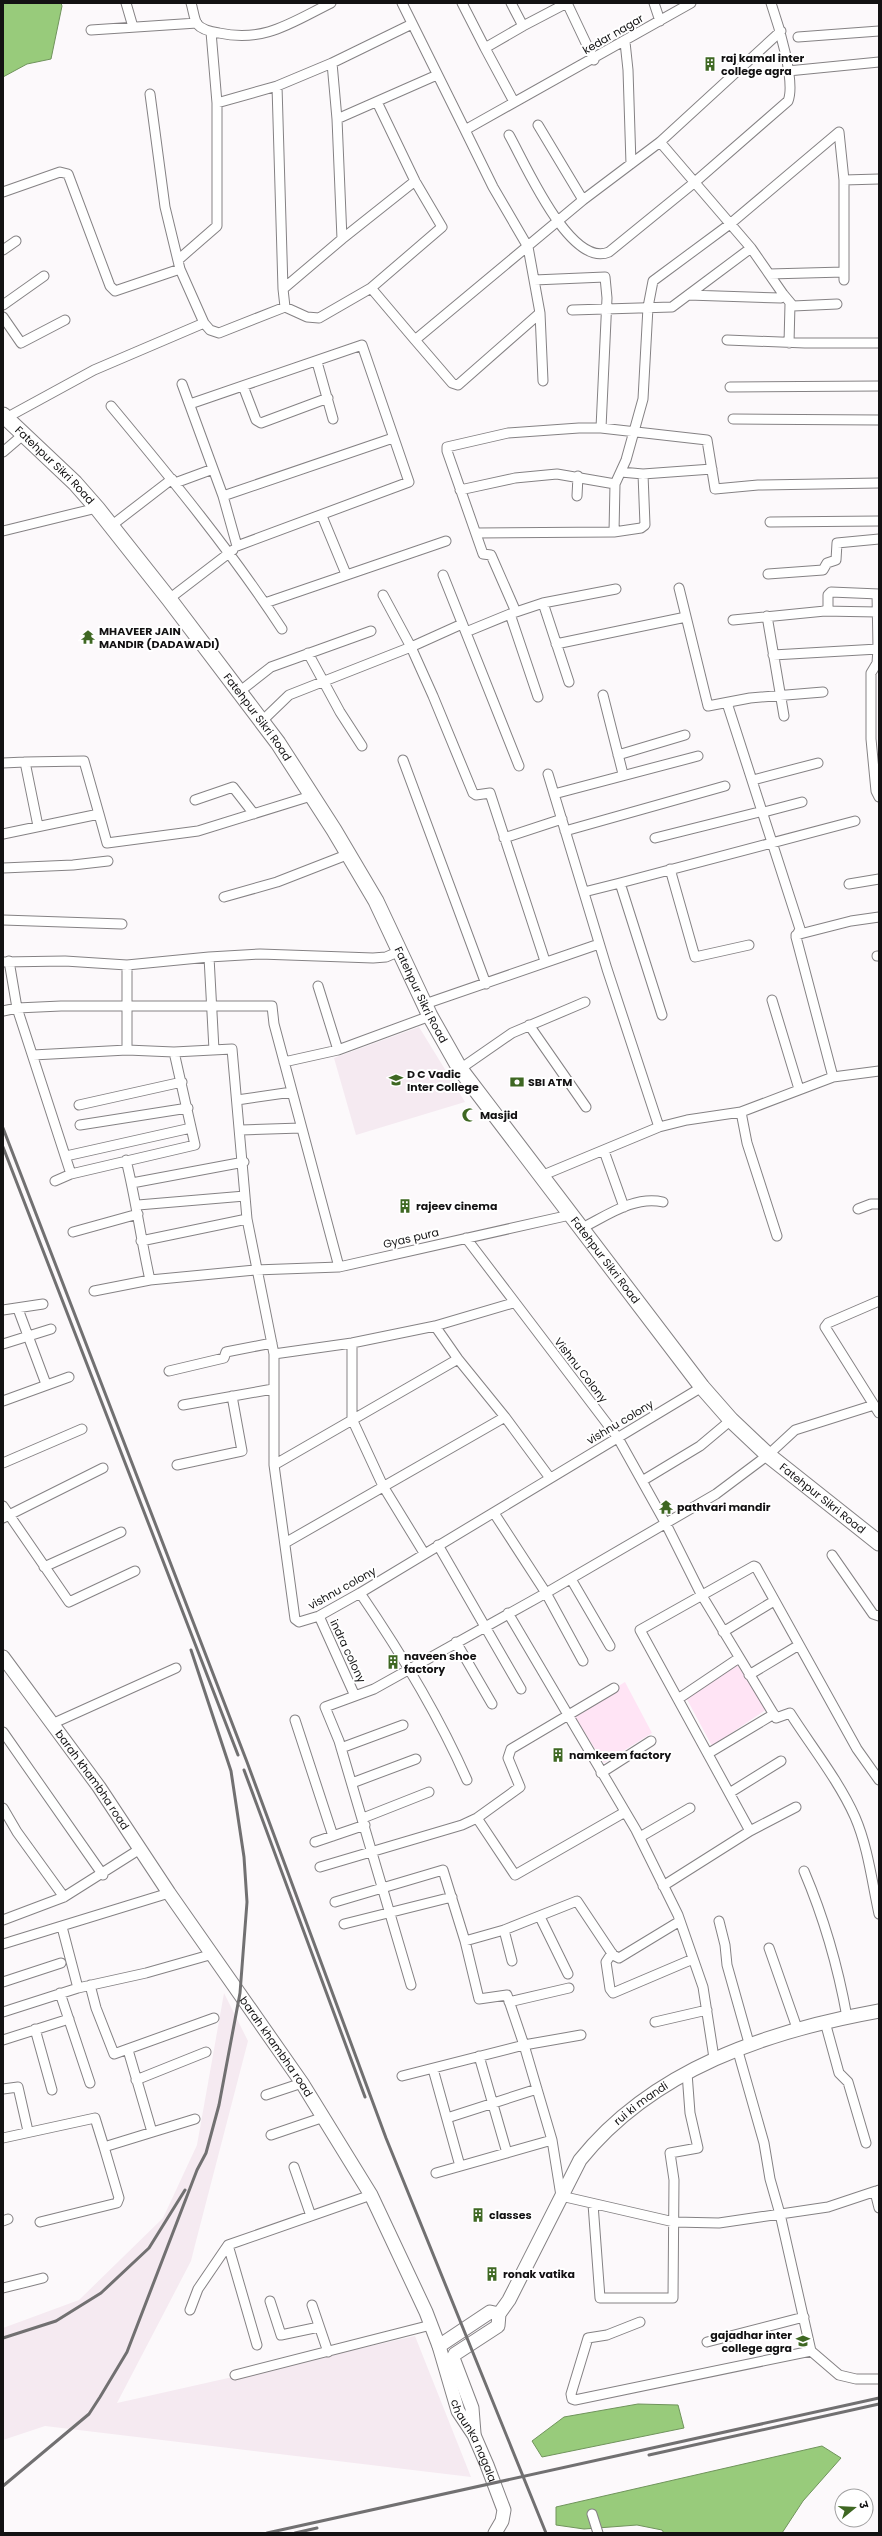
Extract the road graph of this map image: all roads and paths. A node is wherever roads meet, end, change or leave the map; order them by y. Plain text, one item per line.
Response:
1 (126, 3) edge
2 (191, 3) edge
3 (331, 3) edge
4 (402, 3) edge
5 (462, 3) edge
6 (511, 3) edge
7 (567, 3) edge
8 (654, 3) edge
9 (691, 3) edge
10 (771, 3) edge
11 (660, 21) junction
12 (197, 23) junction
13 (412, 24) junction
14 (523, 26) junction
15 (133, 27) junction
16 (91, 30) dead end
17 (780, 31) junction
18 (879, 31) edge
19 (211, 32) junction
20 (798, 37) dead end
21 (625, 42) junction
22 (485, 48) junction
23 (594, 60) junction
24 (879, 62) edge
25 (332, 63) junction
26 (788, 71) junction
27 (437, 75) junction
28 (276, 86) junction
29 (150, 94) dead end
30 (377, 102) junction
31 (514, 102) junction
32 (217, 103) junction
33 (337, 119) junction
34 (538, 125) dead end
35 (465, 130) junction
36 (509, 135) dead end
37 (660, 142) junction
38 (631, 164) junction
39 (879, 179) edge
40 (844, 180) junction
41 (415, 181) junction
42 (696, 182) junction
43 (3, 192) edge
44 (583, 200) junction
45 (557, 222) junction
46 (730, 224) junction
47 (342, 239) junction
48 (16, 241) dead end
49 (528, 247) junction
50 (751, 248) junction
51 (3, 250) edge
52 (178, 260) junction
53 (180, 269) junction
54 (769, 274) junction
55 (44, 276) dead end
56 (534, 280) junction
57 (372, 288) junction
58 (283, 289) junction
59 (783, 294) junction
60 (688, 295) junction
61 (790, 304) junction
62 (836, 304) dead end
63 (3, 305) edge
64 (285, 307) junction
65 (648, 307) junction
66 (606, 308) junction
67 (572, 310) dead end
68 (540, 313) junction
69 (3, 317) edge
70 (65, 320) dead end
71 (204, 323) junction
72 (415, 340) junction
73 (727, 340) dead end
74 (790, 342) junction
75 (879, 343) edge
76 (317, 362) junction
77 (543, 381) dead end
78 (182, 384) dead end
79 (243, 386) junction
80 (879, 386) edge
81 (730, 387) dead end
82 (328, 398) junction
83 (190, 404) junction
84 (111, 406) dead end
85 (5, 417) edge
86 (733, 419) dead end
87 (333, 420) dead end
88 (879, 420) edge
89 (601, 428) junction
90 (634, 432) junction
91 (24, 434) junction
92 (393, 438) junction
93 (3, 452) edge
94 (213, 469) junction
95 (712, 469) junction
96 (621, 472) junction
97 (643, 474) junction
98 (578, 476) junction
99 (174, 481) junction
100 (879, 483) edge
101 (616, 484) junction
102 (460, 490) junction
103 (223, 496) junction
104 (577, 496) dead end
105 (97, 508) junction
106 (322, 516) junction
107 (879, 521) edge
108 (770, 522) dead end
109 (111, 526) junction
110 (3, 531) edge
111 (614, 532) junction
112 (476, 533) junction
113 (879, 539) edge
114 (446, 541) dead end
115 (237, 546) junction
116 (229, 553) junction
117 (346, 574) junction
118 (768, 574) dead end
119 (443, 575) dead end
120 (679, 588) dead end
121 (616, 589) dead end
122 (878, 594) edge
123 (382, 595) dead end
124 (169, 599) junction
125 (265, 603) junction
126 (543, 603) junction
127 (823, 612) junction
128 (877, 612) junction
129 (513, 613) junction
130 (767, 616) junction
131 (686, 617) junction
132 (733, 620) dead end
133 (464, 628) junction
134 (282, 630) dead end
135 (371, 631) dead end
136 (556, 644) junction
137 (411, 647) junction
138 (878, 649) edge
139 (308, 653) junction
140 (773, 655) junction
141 (325, 681) junction
142 (569, 682) dead end
143 (239, 692) junction
144 (823, 692) dead end
145 (603, 695) dead end
146 (781, 696) junction
147 (538, 697) dead end
148 (727, 703) junction
149 (784, 716) dead end
150 (261, 722) junction
151 (685, 735) dead end
152 (362, 746) dead end
153 (618, 755) junction
154 (698, 756) dead end
155 (403, 760) dead end
156 (25, 762) junction
157 (3, 763) edge
158 (818, 763) dead end
159 (519, 766) dead end
160 (548, 774) dead end
161 (623, 774) junction
162 (753, 780) junction
163 (725, 786) dead end
164 (554, 794) junction
165 (312, 796) junction
166 (879, 797) edge
167 (195, 800) dead end
168 (802, 802) dead end
169 (764, 812) junction
170 (99, 814) junction
171 (254, 814) junction
172 (562, 819) junction
173 (855, 821) dead end
174 (38, 826) junction
175 (565, 831) junction
176 (3, 834) edge
177 (504, 838) junction
178 (655, 838) dead end
179 (774, 843) junction
180 (349, 854) junction
181 (108, 861) dead end
182 (3, 868) edge
183 (670, 869) junction
184 (879, 879) edge
185 (620, 883) junction
186 (849, 884) dead end
187 (584, 892) junction
188 (224, 897) dead end
189 (879, 918) edge
190 (3, 920) edge
191 (122, 924) dead end
192 (796, 935) junction
193 (599, 944) junction
194 (749, 945) dead end
195 (400, 951) junction
196 (210, 957) junction
197 (545, 961) junction
198 (6, 962) edge
199 (127, 965) junction
200 (486, 984) junction
201 (318, 986) dead end
202 (772, 1000) dead end
203 (585, 1002) dead end
204 (213, 1005) junction
205 (17, 1008) junction
206 (128, 1008) junction
207 (428, 1010) junction
208 (3, 1011) edge
209 (662, 1015) dead end
210 (529, 1025) junction
211 (127, 1050) junction
212 (214, 1050) junction
213 (338, 1050) junction
214 (174, 1052) junction
215 (33, 1055) junction
216 (284, 1062) junction
217 (460, 1069) junction
218 (879, 1071) edge
219 (833, 1077) junction
220 (182, 1082) junction
221 (799, 1090) junction
222 (292, 1092) junction
223 (237, 1100) junction
224 (79, 1105) dead end
225 (586, 1107) dead end
226 (188, 1108) junction
227 (741, 1112) junction
228 (80, 1125) dead end
229 (659, 1127) junction
230 (191, 1128) junction
231 (302, 1128) junction
232 (240, 1130) junction
233 (604, 1152) junction
234 (66, 1156) junction
235 (126, 1160) junction
236 (244, 1162) junction
237 (71, 1174) junction
238 (541, 1176) junction
239 (55, 1181) dead end
240 (132, 1183) junction
241 (245, 1196) junction
242 (663, 1202) dead end
243 (879, 1204) edge
244 (624, 1207) junction
245 (858, 1209) dead end
246 (138, 1210) junction
247 (570, 1215) junction
248 (247, 1219) junction
249 (580, 1229) junction
250 (73, 1232) dead end
251 (777, 1236) dead end
252 (466, 1238) junction
253 (141, 1241) junction
254 (339, 1267) junction
255 (255, 1270) junction
256 (150, 1280) junction
257 (94, 1291) dead end
258 (879, 1301) edge
259 (514, 1303) junction
260 (43, 1304) dead end
261 (18, 1309) junction
262 (3, 1310) edge
263 (435, 1326) junction
264 (51, 1329) dead end
265 (27, 1337) junction
266 (352, 1343) junction
267 (3, 1344) edge
268 (272, 1344) junction
269 (274, 1354) junction
270 (458, 1359) junction
271 (169, 1371) dead end
272 (69, 1377) dead end
273 (46, 1384) junction
274 (702, 1387) junction
275 (273, 1389) junction
276 (232, 1396) junction
277 (3, 1401) edge
278 (183, 1405) dead end
279 (874, 1405) junction
280 (879, 1413) edge
281 (505, 1417) junction
282 (352, 1419) junction
283 (731, 1420) junction
284 (82, 1429) dead end
285 (618, 1438) junction
286 (768, 1456) junction
287 (3, 1463) edge
288 (178, 1465) dead end
289 (274, 1465) junction
290 (103, 1468) dead end
291 (550, 1478) junction
292 (642, 1481) junction
293 (383, 1486) junction
294 (5, 1513) edge
295 (494, 1514) junction
296 (666, 1524) junction
297 (121, 1532) dead end
298 (879, 1542) edge
299 (285, 1543) junction
300 (438, 1545) junction
301 (424, 1553) junction
302 (832, 1556) dead end
303 (44, 1567) junction
304 (135, 1571) dead end
305 (570, 1578) junction
306 (360, 1593) junction
307 (546, 1593) junction
308 (701, 1594) junction
309 (774, 1601) junction
310 (508, 1613) junction
311 (318, 1616) junction
312 (879, 1616) edge
313 (486, 1626) junction
314 (723, 1632) junction
315 (456, 1642) junction
316 (799, 1645) junction
317 (610, 1646) dead end
318 (3, 1657) edge
319 (739, 1658) junction
320 (583, 1660) dead end
321 (176, 1668) dead end
322 (410, 1668) junction
323 (749, 1674) junction
324 (614, 1688) dead end
325 (521, 1689) dead end
326 (355, 1696) junction
327 (678, 1699) junction
328 (492, 1704) dead end
329 (774, 1714) junction
330 (567, 1716) junction
331 (295, 1720) dead end
332 (54, 1724) junction
333 (403, 1725) dead end
334 (3, 1732) edge
335 (651, 1741) dead end
336 (341, 1748) junction
337 (709, 1753) junction
338 (416, 1759) dead end
339 (781, 1761) dead end
340 (601, 1773) junction
341 (467, 1780) dead end
342 (879, 1780) edge
343 (352, 1784) junction
344 (429, 1792) dead end
345 (731, 1792) junction
346 (796, 1807) dead end
347 (3, 1808) edge
348 (690, 1808) dead end
349 (625, 1812) junction
350 (477, 1818) junction
351 (364, 1822) junction
352 (750, 1831) junction
353 (333, 1836) junction
354 (640, 1837) junction
355 (315, 1842) dead end
356 (140, 1849) junction
357 (373, 1852) junction
358 (320, 1867) dead end
359 (804, 1872) dead end
360 (103, 1875) junction
361 (663, 1886) junction
362 (383, 1888) junction
363 (169, 1893) junction
364 (64, 1897) junction
365 (452, 1897) junction
366 (335, 1902) dead end
367 (390, 1912) junction
368 (879, 1914) edge
369 (540, 1917) junction
370 (3, 1920) edge
371 (719, 1921) dead end
372 (680, 1922) junction
373 (344, 1924) dead end
374 (62, 1927) junction
375 (504, 1930) junction
376 (465, 1941) junction
377 (3, 1944) edge
378 (769, 1948) dead end
379 (612, 1953) junction
380 (213, 1954) junction
381 (693, 1959) junction
382 (512, 1961) dead end
383 (61, 1963) dead end
384 (568, 1974) dead end
385 (3, 1982) edge
386 (90, 1985) junction
387 (411, 1985) dead end
388 (78, 1988) junction
389 (569, 1988) dead end
390 (60, 1993) junction
391 (509, 2002) junction
392 (707, 2010) junction
393 (879, 2011) edge
394 (3, 2012) edge
395 (847, 2016) junction
396 (214, 2018) dead end
397 (69, 2019) junction
398 (655, 2022) dead end
399 (825, 2022) junction
400 (797, 2028) junction
401 (35, 2029) junction
402 (581, 2035) dead end
403 (3, 2040) edge
404 (524, 2045) junction
405 (743, 2046) junction
406 (128, 2050) junction
407 (206, 2052) dead end
408 (479, 2056) junction
409 (714, 2058) junction
410 (433, 2069) junction
411 (687, 2073) junction
412 (402, 2076) dead end
413 (136, 2080) junction
414 (90, 2083) dead end
415 (302, 2083) junction
416 (3, 2089) edge
417 (537, 2089) junction
418 (52, 2090) dead end
419 (266, 2094) dead end
420 (494, 2105) junction
421 (324, 2117) junction
422 (447, 2118) junction
423 (195, 2119) dead end
424 (28, 2131) junction
425 (152, 2132) junction
426 (271, 2135) dead end
427 (3, 2138) edge
428 (552, 2140) junction
429 (866, 2143) dead end
430 (104, 2147) junction
431 (507, 2153) junction
432 (460, 2166) junction
433 (294, 2167) dead end
434 (436, 2174) dead end
435 (878, 2190) edge
436 (371, 2195) junction
437 (561, 2196) junction
438 (593, 2204) junction
439 (879, 2208) edge
440 (780, 2214) junction
441 (311, 2216) junction
442 (40, 2222) dead end
443 (674, 2222) junction
444 (228, 2245) junction
445 (43, 2278) dead end
446 (3, 2288) edge
447 (270, 2301) dead end
448 (312, 2305) dead end
449 (190, 2310) dead end
450 (499, 2314) junction
451 (804, 2317) junction
452 (640, 2322) dead end
453 (319, 2326) junction
454 (431, 2326) junction
455 (707, 2342) dead end
456 (257, 2345) dead end
457 (439, 2346) junction
458 (328, 2352) junction
459 (812, 2352) junction
460 (235, 2375) dead end
461 (879, 2379) edge
462 (474, 2435) junction
463 (592, 2514) dead end
464 (495, 2533) edge
465 (598, 2533) edge

1 - 15 street
2 - 12 street
3 - 19 street
4 - 13 street
5 - 22 street
6 - 14 street
7 - 14 street
7 - 23 street
8 - 11 street
9 - 11 street, kedar nagar
10 - 17 street
11 - 21 street, kedar nagar
12 - 15 street
12 - 19 street
13 - 25 street
13 - 27 street
14 - 22 street
15 - 16 street
17 - 26 street
17 - 37 street
18 - 20 street
19 - 32 street
21 - 23 street, kedar nagar
21 - 38 street
22 - 31 street
23 - 31 street, kedar nagar
24 - 26 street
25 - 28 street
25 - 33 street
26 - 42 street
27 - 30 street
27 - 35 street
28 - 32 street
28 - 58 street
29 - 52 street
30 - 33 street
30 - 41 street
31 - 35 street, kedar nagar
32 - 52 street
33 - 47 street
34 - 44 street
35 - 49 street
36 - 45 street
37 - 38 street
37 - 42 street
38 - 44 street
39 - 40 street
40 - 46 street
40 - 54 street
41 - 47 street
41 - 57 street
42 - 45 street
42 - 46 street
43 - 53 street
44 - 45 street
45 - 49 street
46 - 50 street
46 - 65 street
47 - 58 street
48 - 51 street
49 - 56 street
49 - 72 street
50 - 54 street
50 - 60 street
52 - 53 street
53 - 71 street
54 - 59 street
55 - 63 street
56 - 66 street
56 - 68 street
57 - 64 street
57 - 72 street
58 - 64 street
59 - 60 street
59 - 61 street
60 - 65 street
61 - 62 street
61 - 74 street
64 - 71 street
65 - 66 street
65 - 90 street
66 - 67 street
66 - 89 street
68 - 72 street
68 - 77 street
69 - 70 street
71 - 85 street
73 - 74 street
74 - 75 street
76 - 79 street
76 - 82 street
76 - 92 street
78 - 83 street
79 - 82 street
79 - 83 street
80 - 81 street
82 - 87 street
83 - 94 street
84 - 99 street
85 - 91 main road, Fatehpur Sikri Road
86 - 88 street
89 - 90 street
89 - 102 street
90 - 95 street
90 - 96 street
91 - 93 street
91 - 105 main road, Fatehpur Sikri Road
92 - 103 street
92 - 106 street
94 - 99 street
94 - 103 street
95 - 97 street
95 - 100 street
96 - 97 street
96 - 101 street
97 - 111 street
98 - 101 street
98 - 102 street
98 - 104 street
99 - 109 street
99 - 116 street
101 - 111 street
102 - 112 street
103 - 115 street
105 - 109 main road, Fatehpur Sikri Road
105 - 110 street
106 - 115 street
106 - 117 street
107 - 108 street
109 - 124 main road, Fatehpur Sikri Road
111 - 112 street
112 - 129 street
113 - 118 street
114 - 117 street
115 - 116 street
116 - 124 street
116 - 125 street
117 - 125 street
119 - 133 street
120 - 131 street
121 - 126 street
122 - 127 street
122 - 128 street
123 - 137 street
124 - 143 main road, Fatehpur Sikri Road
125 - 134 street
126 - 129 street
126 - 136 street
127 - 128 street
127 - 130 street
128 - 138 street
129 - 133 street
129 - 147 street
130 - 132 street
130 - 140 street
131 - 136 street
131 - 148 street
133 - 137 street
133 - 159 street
135 - 139 street
136 - 142 street
137 - 141 street
137 - 177 street
138 - 140 street
138 - 166 street
139 - 141 street
139 - 143 street
140 - 146 street
141 - 150 street
141 - 152 street
143 - 150 main road, Fatehpur Sikri Road
144 - 146 street
145 - 153 street
146 - 148 street
146 - 149 street
148 - 162 street
150 - 165 main road, Fatehpur Sikri Road
151 - 153 street
153 - 161 street
154 - 161 street
155 - 200 street
156 - 157 street
156 - 170 street
156 - 174 street
158 - 162 street
160 - 164 street
161 - 164 street
162 - 169 street
163 - 175 street
164 - 172 street
165 - 171 street
165 - 180 main road, Fatehpur Sikri Road
167 - 171 street
168 - 169 street
169 - 178 street
169 - 179 street
170 - 171 street
170 - 174 street
172 - 175 street
172 - 177 street
173 - 179 street
174 - 176 street
175 - 187 street
177 - 197 street
179 - 183 street
179 - 192 street
180 - 188 street
180 - 195 main road, Fatehpur Sikri Road
181 - 182 street
183 - 185 street
183 - 194 street
184 - 186 street
185 - 187 street
185 - 209 street
187 - 193 street
189 - 192 street
190 - 191 street
192 - 219 street
193 - 197 street
193 - 229 street
195 - 196 street
195 - 207 main road, Fatehpur Sikri Road
196 - 199 street
196 - 204 street
197 - 200 street
198 - 199 street
198 - 205 street
199 - 206 street
200 - 207 street
201 - 213 street
202 - 221 street
203 - 210 street
204 - 206 street
204 - 212 street
204 - 216 street
205 - 206 street
205 - 208 street
205 - 215 street
206 - 211 street
207 - 213 street
207 - 217 main road, Fatehpur Sikri Road
210 - 217 street
210 - 225 street
211 - 214 street
211 - 215 street
212 - 214 street
212 - 223 street, vishnu colony
213 - 216 street
214 - 220 street
215 - 234 street
216 - 222 street
217 - 238 main road, Fatehpur Sikri Road
218 - 219 street
219 - 221 street
220 - 224 street
220 - 226 street
221 - 227 street
222 - 223 street
222 - 231 street
223 - 232 street, vishnu colony
226 - 228 street
226 - 230 street
227 - 229 street
227 - 251 street
229 - 233 street
230 - 234 street
230 - 235 street
231 - 232 street
231 - 254 street
232 - 236 street, vishnu colony
233 - 238 street
233 - 244 street
234 - 237 street
235 - 237 street
235 - 240 street
236 - 240 street
236 - 241 street, vishnu colony
237 - 239 street
238 - 247 main road, Fatehpur Sikri Road
240 - 246 street
241 - 246 street
241 - 248 street, vishnu colony
242 - 244 street
243 - 245 street
244 - 249 street
246 - 250 street
246 - 253 street
247 - 249 main road, Fatehpur Sikri Road
247 - 252 street, Gyas pura
248 - 253 street
248 - 255 street, vishnu colony
249 - 274 main road, Fatehpur Sikri Road
252 - 254 street, Gyas pura
252 - 259 street, Vishnu Colony
253 - 256 street
254 - 255 street, Gyas pura
255 - 256 street, Gyas pura
255 - 268 street, vishnu colony
256 - 257 street, Gyas pura
258 - 279 street
259 - 263 street
259 - 285 street, Vishnu Colony
260 - 261 street
261 - 262 street
261 - 265 street
263 - 266 street
263 - 270 street
264 - 265 street
265 - 267 street
265 - 273 street
266 - 269 street
266 - 282 street
268 - 269 street, vishnu colony
268 - 271 street
269 - 275 street, vishnu colony
270 - 281 street
270 - 282 street
272 - 273 street
273 - 277 street
274 - 283 main road, Fatehpur Sikri Road
274 - 285 street, vishnu colony
275 - 276 street
275 - 289 street, vishnu colony
276 - 278 street
276 - 288 street
279 - 280 street
279 - 286 street
281 - 291 street
281 - 293 street
282 - 289 street
282 - 293 street
283 - 286 main road, Fatehpur Sikri Road
283 - 292 street
284 - 287 street
285 - 291 street, vishnu colony
285 - 292 street, Vishnu Colony
286 - 296 street
286 - 298 main road, Fatehpur Sikri Road
289 - 299 street, vishnu colony
290 - 294 street
291 - 295 street, vishnu colony
292 - 296 street, Vishnu Colony
293 - 299 street
293 - 301 street
294 - 303 street
295 - 300 street, vishnu colony
295 - 307 street
296 - 305 street
296 - 308 street, Vishnu Colony
297 - 303 street
299 - 311 street, vishnu colony
300 - 301 street, vishnu colony
300 - 313 street
301 - 306 street, vishnu colony
302 - 312 street
303 - 304 street
305 - 307 street
305 - 317 street
306 - 311 street, vishnu colony
306 - 322 street
307 - 310 street
307 - 320 street
308 - 309 street
308 - 314 street, Vishnu Colony
308 - 327 street
309 - 314 street
309 - 316 street
310 - 313 street
310 - 330 street
311 - 326 street, indra colony
313 - 315 street
313 - 325 street
314 - 319 street, Vishnu Colony
315 - 322 street
315 - 328 street
316 - 323 street
316 - 342 street
318 - 332 main road, barah khambha road
319 - 323 street, Vishnu Colony
319 - 327 street
321 - 332 street
322 - 326 street
322 - 341 street
323 - 329 street, Vishnu Colony
324 - 330 street
326 - 336 street
327 - 337 street
329 - 337 street
329 - 368 street
330 - 340 street
330 - 350 street
331 - 353 street
332 - 356 main road, barah khambha road
333 - 336 street
334 - 360 street
335 - 340 street
336 - 343 street
337 - 345 street
338 - 343 street
339 - 345 street
340 - 349 street
343 - 351 street
344 - 351 street
345 - 352 street
346 - 352 street
347 - 364 street
348 - 354 street
349 - 350 street
349 - 354 street
350 - 357 street
351 - 353 street
351 - 357 street
352 - 361 street
353 - 355 street
354 - 361 street
356 - 360 street
356 - 363 main road, barah khambha road
357 - 358 street
357 - 362 street
359 - 395 street
360 - 364 street
361 - 372 street
362 - 365 street
362 - 366 street
362 - 367 street
363 - 374 street
363 - 380 main road, barah khambha road
364 - 370 street
365 - 367 street
365 - 376 street
367 - 373 street
367 - 387 street
369 - 375 street
369 - 379 street
369 - 384 street
371 - 405 street
372 - 379 street
372 - 381 street
374 - 377 street
374 - 388 street
375 - 376 street
375 - 382 street
376 - 391 street
378 - 400 street
379 - 381 street
380 - 386 street
380 - 415 main road, barah khambha road
381 - 392 street
383 - 385 street
386 - 388 street
386 - 406 street
388 - 390 street
389 - 391 street
390 - 394 street
390 - 397 street
391 - 404 street
392 - 398 street
392 - 409 street
393 - 395 main road, rui ki mandi
395 - 399 main road, rui ki mandi
396 - 406 street
397 - 401 street
397 - 414 street
399 - 400 main road, rui ki mandi
399 - 429 street
400 - 405 main road, rui ki mandi
401 - 403 street
401 - 418 street
402 - 404 street
404 - 408 street
404 - 417 street
405 - 409 main road, rui ki mandi
405 - 440 street
406 - 413 street
407 - 413 street
408 - 410 street
408 - 420 street
409 - 411 main road, rui ki mandi
410 - 412 street
410 - 422 street
411 - 437 main road, rui ki mandi
411 - 443 street
413 - 425 street
415 - 419 street
415 - 421 main road, barah khambha road
416 - 424 street
417 - 420 street
417 - 428 street
420 - 422 street
420 - 431 street
421 - 426 street
421 - 436 main road, barah khambha road
422 - 432 street
423 - 425 street
424 - 427 street
424 - 430 street
425 - 430 street
428 - 431 street
428 - 437 street
430 - 442 street
431 - 432 street
432 - 434 street
433 - 441 street
435 - 439 street
435 - 440 street
436 - 441 street
436 - 454 main road, barah khambha road
437 - 438 street
437 - 450 main road, rui ki mandi
438 - 443 street
438 - 443 street
440 - 443 street
440 - 451 street
441 - 444 street
444 - 449 street
444 - 456 street
445 - 446 street
447 - 453 street
448 - 453 street
450 - 457 main road
450 - 462 main road
451 - 455 street
451 - 459 street
452 - 459 street
453 - 458 street
454 - 457 main road, barah khambha road
454 - 458 street
457 - 462 main road, chaunka nagala
458 - 460 street
459 - 461 street
462 - 464 main road, chaunka nagala
463 - 465 street

